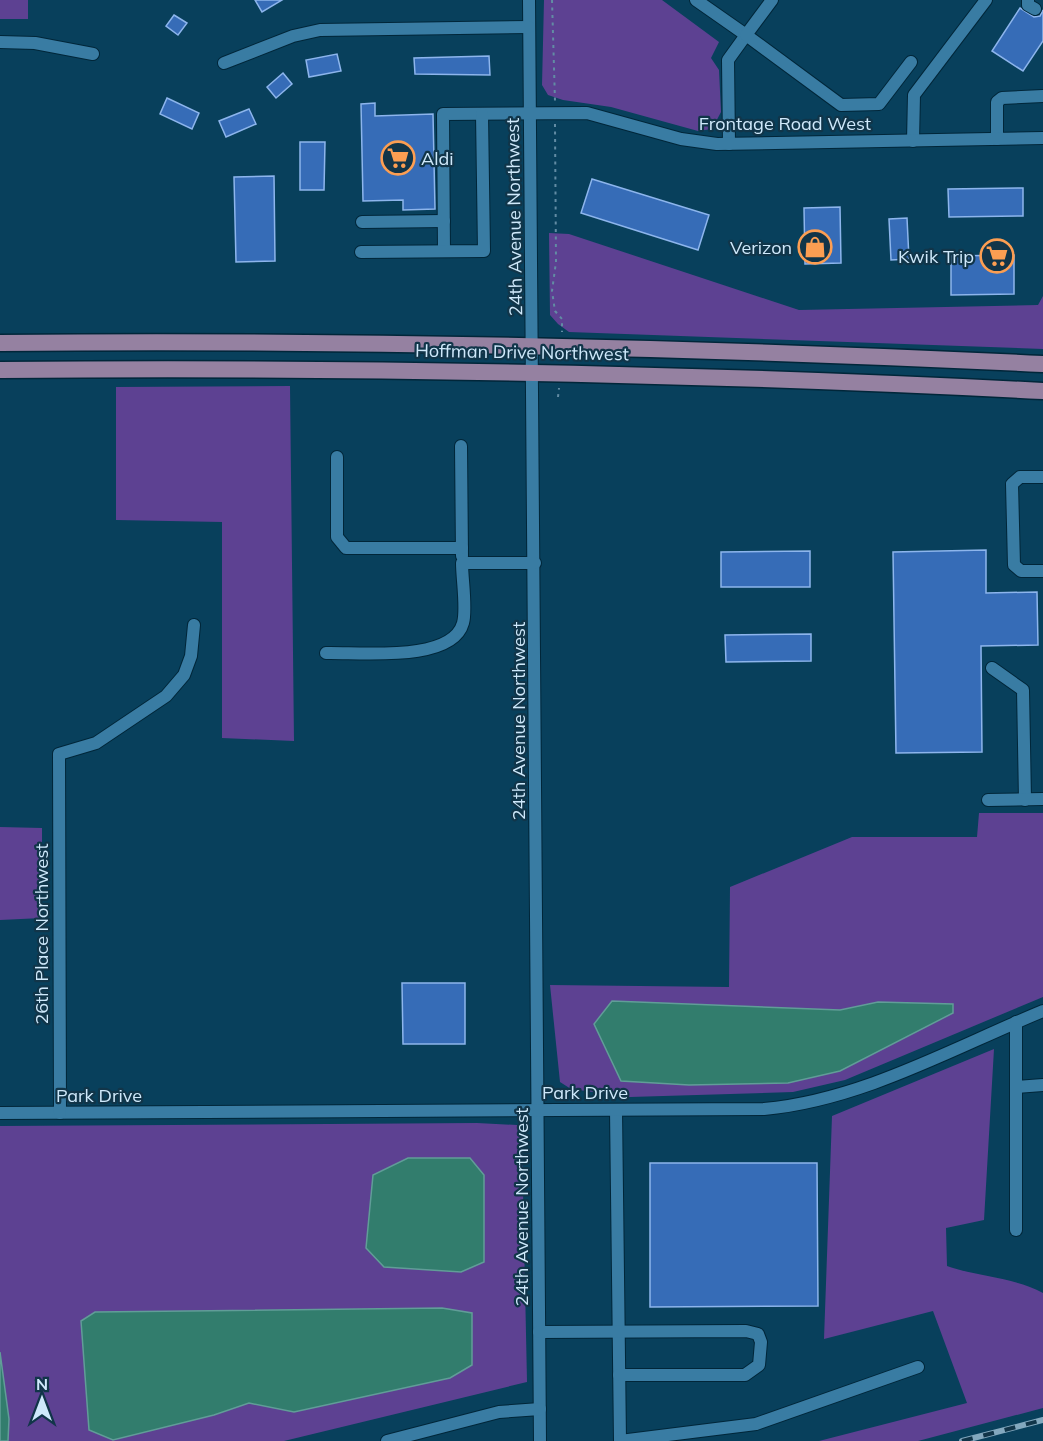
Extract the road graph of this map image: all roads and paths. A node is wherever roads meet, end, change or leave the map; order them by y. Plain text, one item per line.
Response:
1 (529, 0) edge
2 (552, 0) edge
3 (696, 0) edge
4 (772, 0) edge
5 (987, 0) edge
6 (529, 27) junction
7 (746, 35) junction
8 (0, 42) edge
9 (93, 54) dead end
10 (911, 62) dead end
11 (224, 63) dead end
12 (1043, 96) edge
13 (556, 112) junction
14 (531, 113) junction
15 (482, 114) junction
16 (1043, 138) edge
17 (998, 139) junction
18 (913, 141) junction
19 (729, 144) junction
20 (362, 222) dead end
21 (444, 222) junction
22 (444, 251) junction
23 (361, 252) dead end
24 (0, 343) edge
25 (534, 345) junction
26 (561, 345) junction
27 (1043, 364) edge
28 (0, 370) edge
29 (534, 372) junction
30 (560, 373) junction
31 (1043, 391) edge
32 (558, 397) dead end
33 (461, 446) dead end
34 (337, 457) dead end
35 (1043, 477) edge
36 (462, 548) junction
37 (462, 563) junction
38 (535, 563) junction
39 (1043, 571) edge
40 (194, 625) dead end
41 (326, 653) dead end
42 (992, 668) dead end
43 (988, 800) dead end
44 (1025, 800) junction
45 (1043, 800) edge
46 (1043, 1011) edge
47 (1016, 1022) junction
48 (1043, 1085) edge
49 (1016, 1087) junction
50 (538, 1110) junction
51 (616, 1110) junction
52 (0, 1113) edge
53 (60, 1113) junction
54 (1016, 1230) dead end
55 (539, 1332) junction
56 (619, 1333) junction
57 (918, 1367) dead end
58 (619, 1374) junction
59 (540, 1409) junction
60 (387, 1441) edge
61 (540, 1441) edge
62 (620, 1441) edge

1 - 6 street, 24th Avenue Northwest
2 - 13 path
3 - 7 street
4 - 7 street
5 - 18 street
6 - 11 street
6 - 14 street, 24th Avenue Northwest
7 - 10 street
7 - 19 street
8 - 9 street
12 - 17 street
13 - 14 street, Frontage Road West
13 - 19 street, Frontage Road West
13 - 26 path
14 - 15 street, Frontage Road West
14 - 25 street, 24th Avenue Northwest
15 - 21 street, Frontage Road West
15 - 22 street
16 - 17 street, Frontage Road West
17 - 18 street, Frontage Road West
18 - 19 street, Frontage Road West
20 - 21 street
21 - 22 street
22 - 23 street
24 - 25 main road, Hoffman Drive Northwest
25 - 26 main road, Hoffman Drive Northwest
25 - 29 street, 24th Avenue Northwest
26 - 27 main road, Hoffman Drive Northwest
28 - 29 main road, Hoffman Drive Northwest
29 - 30 main road, Hoffman Drive Northwest
29 - 38 street, 24th Avenue Northwest
30 - 31 main road, Hoffman Drive Northwest
30 - 32 path
33 - 36 street
34 - 36 street
35 - 39 street
36 - 37 street
37 - 38 street
37 - 41 street
38 - 50 street, 24th Avenue Northwest
40 - 53 street, 26th Place Northwest
42 - 44 street
43 - 44 street
44 - 45 street
46 - 47 street, Park Drive
47 - 49 street
47 - 51 street, Park Drive
48 - 49 street
49 - 54 street
50 - 51 street, Park Drive
50 - 53 street, Park Drive
50 - 55 street, 24th Avenue Northwest
51 - 56 street
52 - 53 street, Park Drive
55 - 56 street
55 - 59 street, 24th Avenue Northwest
56 - 58 street
56 - 58 street
57 - 62 street
58 - 62 street
59 - 60 street
59 - 61 street, 24th Avenue Northwest

